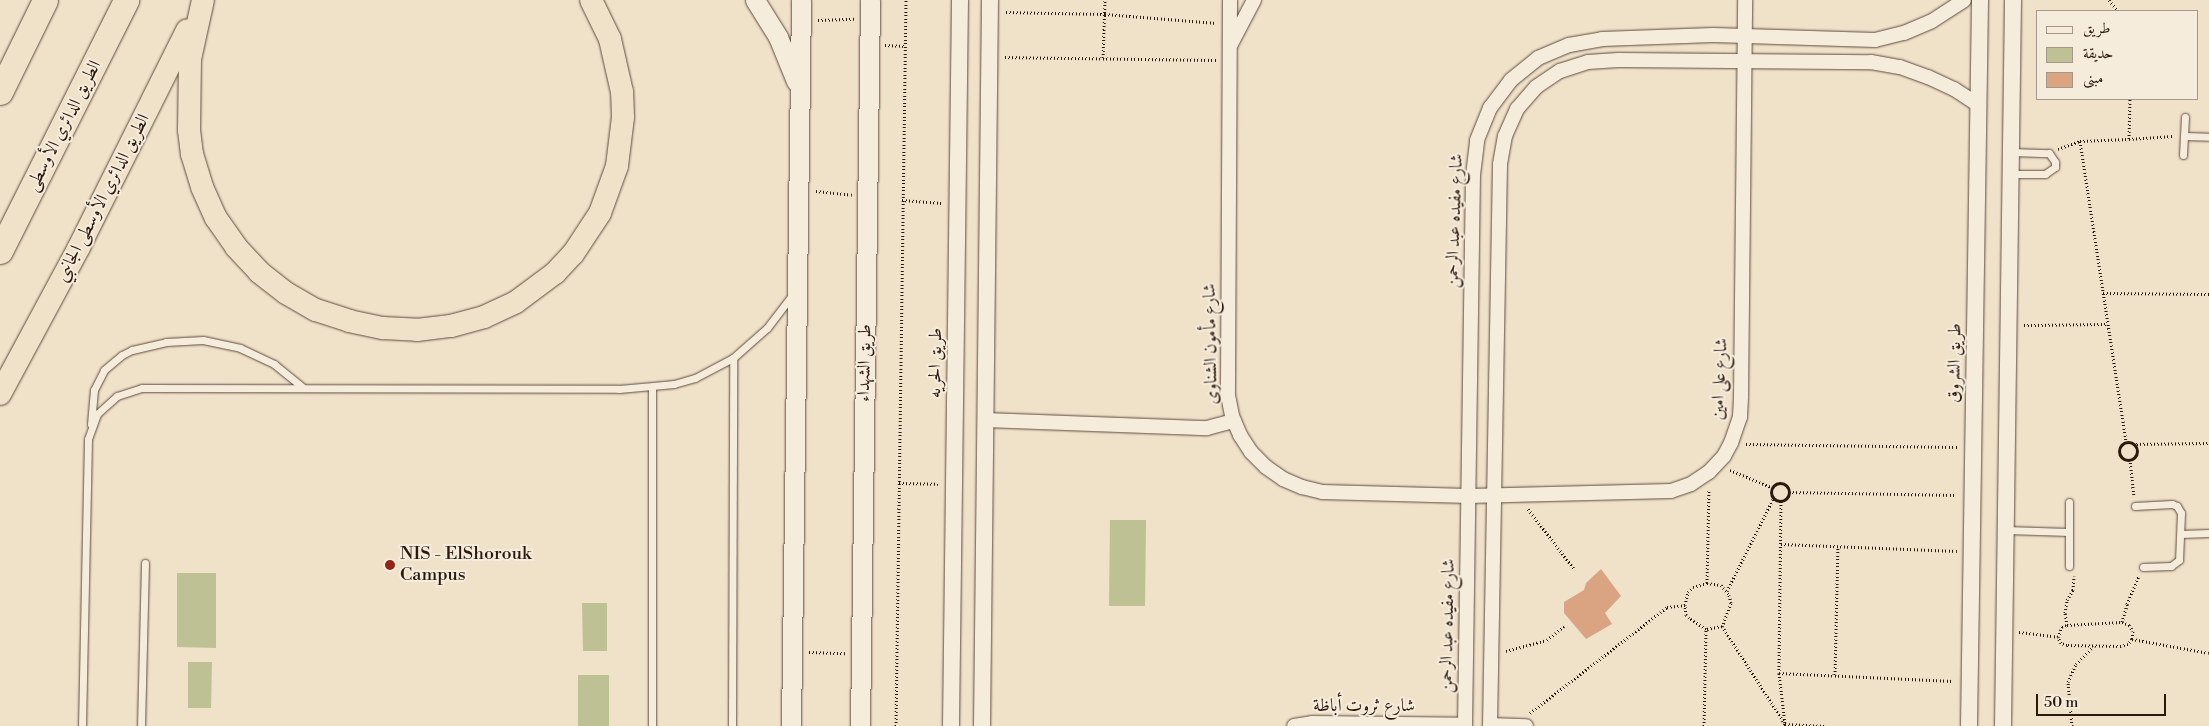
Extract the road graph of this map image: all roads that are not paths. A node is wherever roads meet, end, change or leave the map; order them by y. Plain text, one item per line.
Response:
1 (45, 0) edge
2 (126, 0) edge
3 (203, 0) edge
4 (591, 0) edge
5 (755, 0) edge
6 (800, 0) edge
7 (870, 0) edge
8 (960, 0) edge
9 (1230, 0) edge
10 (1254, 0) edge
11 (1745, 0) edge
12 (1964, 0) edge
13 (1980, 0) edge
14 (2013, 0) edge
15 (990, 6) edge
16 (1746, 34) junction
17 (1229, 54) junction
18 (1746, 59) junction
19 (800, 91) junction
20 (0, 92) edge
21 (1979, 105) junction
22 (2185, 117) dead end
23 (2184, 136) junction
24 (2209, 137) edge
25 (2010, 152) junction
26 (2183, 155) dead end
27 (2010, 174) junction
28 (0, 251) edge
29 (797, 290) junction
30 (733, 358) junction
31 (652, 387) junction
32 (304, 388) junction
33 (0, 394) edge
34 (986, 420) junction
35 (1234, 421) junction
36 (91, 425) junction
37 (1469, 496) junction
38 (1493, 496) junction
39 (2069, 502) dead end
40 (2135, 506) road end
41 (2006, 530) junction
42 (2069, 532) junction
43 (2209, 533) edge
44 (2181, 534) junction
45 (145, 563) dead end
46 (2069, 566) road end
47 (2143, 567) road end
48 (1465, 722) edge
49 (1490, 722) edge
50 (1411, 725) edge
51 (82, 726) edge
52 (141, 726) edge
53 (652, 726) edge
54 (732, 726) edge
55 (791, 726) edge
56 (860, 726) edge
57 (952, 726) edge
58 (982, 726) edge
59 (1294, 726) edge
60 (1514, 726) edge
61 (1526, 726) edge
62 (1969, 726) edge
63 (2003, 726) edge

1 - 20 highway
2 - 28 highway, الطريق الدائري الأوسطى
3 - 4 highway
3 - 33 highway, الطريق الدائري الأوسطى الجانبي
5 - 19 main road
6 - 19 main road
7 - 56 main road, طريق الشهداء
8 - 57 street, طريق الحريه
9 - 17 street, شارع مأمون الشناوى
10 - 17 street
11 - 16 street
12 - 16 street, شارع مفيده عبد الرحمن
13 - 21 street, طريق الشروق
14 - 25 street
15 - 34 street
16 - 18 street, شارع على امين
16 - 37 street, شارع مفيده عبد الرحمن
17 - 35 street, شارع مأمون الشناوى
18 - 21 street
18 - 38 street
18 - 38 street, شارع على امين
19 - 29 main road
21 - 62 street, طريق الشروق
22 - 23 lane
23 - 24 lane
23 - 26 lane
25 - 27 street
25 - 27 lane
27 - 41 street
29 - 30 lane
29 - 55 main road
30 - 31 lane
30 - 54 lane
31 - 32 lane
31 - 53 lane
32 - 36 lane
32 - 36 lane
34 - 35 street
34 - 58 street
35 - 37 street, شارع مأمون الشناوى
36 - 51 lane
37 - 38 street, شارع على امين
37 - 48 street, شارع مفيده عبد الرحمن
38 - 49 street
39 - 42 lane
40 - 44 lane
41 - 42 lane
41 - 63 street
42 - 46 lane
43 - 44 lane
44 - 47 lane
45 - 52 lane
48 - 49 street, شارع ثروت أباظة
48 - 50 street, شارع ثروت أباظة
49 - 60 street, شارع ثروت أباظة
50 - 59 street, شارع ثروت أباظة
60 - 61 street, شارع ثروت أباظة

